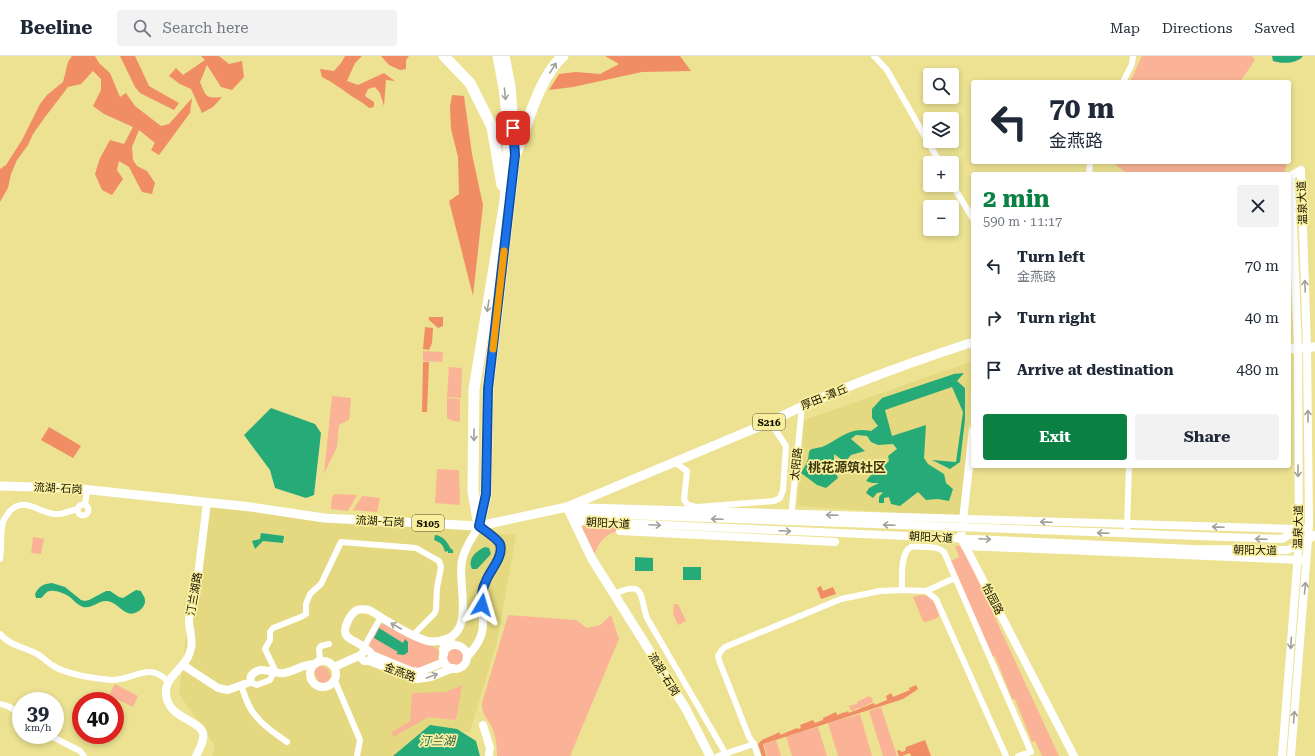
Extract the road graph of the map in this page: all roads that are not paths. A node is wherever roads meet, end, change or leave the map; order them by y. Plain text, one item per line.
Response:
1 (444, 56) edge
2 (498, 56) edge
3 (504, 56) edge
4 (563, 56) edge
5 (874, 56) edge
6 (1133, 56) edge
7 (1124, 80) edge
8 (515, 155) junction
9 (936, 156) edge
10 (957, 192) edge
11 (505, 201) junction
12 (971, 216) edge
13 (971, 344) edge
14 (1302, 348) edge
15 (802, 406) junction
16 (770, 422) junction
17 (971, 449) edge
18 (674, 462) junction
19 (1129, 468) edge
20 (0, 486) edge
21 (87, 490) junction
22 (207, 502) junction
23 (85, 505) junction
24 (78, 509) junction
25 (732, 512) junction
26 (571, 514) junction
27 (791, 517) junction
28 (963, 524) junction
29 (1128, 524) junction
30 (1312, 524) edge
31 (479, 526) junction
32 (1299, 529) junction
33 (620, 531) dead end
34 (1127, 534) junction
35 (1313, 538) edge
36 (1282, 539) junction
37 (835, 542) dead end
38 (963, 542) junction
39 (1298, 545) junction
40 (1311, 551) edge
41 (0, 559) edge
42 (1297, 560) junction
43 (1307, 560) junction
44 (955, 578) junction
45 (902, 590) junction
46 (926, 591) junction
47 (614, 594) junction
48 (380, 617) junction
49 (0, 634) edge
50 (413, 635) junction
51 (428, 641) junction
52 (329, 644) dead end
53 (364, 652) junction
54 (466, 654) junction
55 (444, 655) junction
56 (315, 664) junction
57 (183, 665) junction
58 (335, 668) junction
59 (453, 668) junction
60 (274, 672) junction
61 (334, 681) junction
62 (168, 682) junction
63 (250, 682) junction
64 (241, 685) junction
65 (0, 704) edge
66 (12, 708) edge
67 (483, 725) dead end
68 (287, 742) dead end
69 (64, 743) edge
70 (754, 744) junction
71 (727, 755) edge
72 (84, 756) edge
73 (196, 756) edge
74 (357, 756) edge
75 (489, 756) edge
76 (710, 756) edge
77 (718, 756) edge
78 (758, 756) edge
79 (1006, 756) edge
80 (1018, 756) edge
81 (1074, 756) edge
82 (1282, 756) edge
83 (1291, 756) edge

1 - 11 highway
2 -> 11 highway
3 - 8 highway
8 -> 4 highway
5 - 9 street
6 - 7 street
8 - 31 highway
10 - 12 street
11 -> 31 highway
13 - 15 main road, 厚田-潭丘 / S216
14 -> 14 main road, 温泉大道
30 -> 14 main road, 温泉大道
14 -> 32 main road, 温泉大道
15 - 16 main road, 厚田-潭丘 / S216
15 - 27 street, 太阳路
16 - 18 main road, 厚田-潭丘 / S216
16 - 25 street
17 - 28 main road
18 - 25 street
18 - 26 main road, 厚田-潭丘 / S216
19 - 29 street
20 - 21 main road, 流湖-石岗 / S105
21 - 22 main road, 流湖-石岗 / S105
21 - 23 street
22 - 31 main road, 流湖-石岗 / S105
22 - 57 main road, 汀兰湖路
23 - 24 street
23 - 24 street
24 - 41 street
25 -> 26 main road, 朝阳大道
25 - 27 main road, 朝阳大道
26 - 31 main road, 流湖-石岗 / S105
26 -> 38 main road, 朝阳大道
26 - 47 main road, 流湖-石岗
28 -> 27 main road, 朝阳大道
29 -> 28 main road
34 -> 28 main road, 朝阳大道
28 - 38 main road
32 -> 29 main road
29 - 34 street
30 - 32 main road, 朝阳大道
30 - 35 main road, 温泉大道
31 - 51 main road, 金燕路
31 - 54 main road, 金燕路
31 - 55 main road, 金燕路
32 - 36 main road, 朝阳大道
32 - 39 main road, 温泉大道
33 - 37 main road
36 -> 34 main road, 朝阳大道
35 - 39 main road, 朝阳大道
35 - 40 main road, 温泉大道
36 - 39 main road, 朝阳大道
38 -> 39 main road, 朝阳大道
38 - 42 main road
38 - 81 main road, 怡园路
39 - 40 main road, 朝阳大道
39 - 42 main road, 温泉大道
40 - 43 main road, 温泉大道
42 - 43 main road
42 -> 82 main road, 温泉大道
83 -> 43 main road, 温泉大道
44 - 45 street
44 - 46 street
44 - 80 street
45 - 46 street
45 - 70 street
46 - 79 street
47 - 71 street
47 - 76 main road, 流湖-石岗
50 -> 48 main road, 金燕路
48 - 53 street
48 - 53 main road, 金燕路
49 - 62 street
50 - 51 main road, 金燕路
50 - 60 street
51 - 55 main road, 金燕路
52 - 56 street
53 - 55 main road, 金燕路
53 - 58 main road
53 -> 59 main road, 金燕路
54 - 55 main road, 金燕路
54 - 59 main road, 金燕路
55 - 59 main road, 金燕路
56 - 58 main road
56 - 60 main road
56 - 61 main road
57 - 62 main road, 汀兰湖路
57 - 64 main road
58 - 61 main road
60 - 63 street
60 - 63 main road
61 - 74 street
62 - 73 main road
63 - 64 main road
64 - 68 street
65 - 66 street
67 - 75 main road
69 - 72 street
70 - 71 street
70 - 78 street
71 - 77 street

